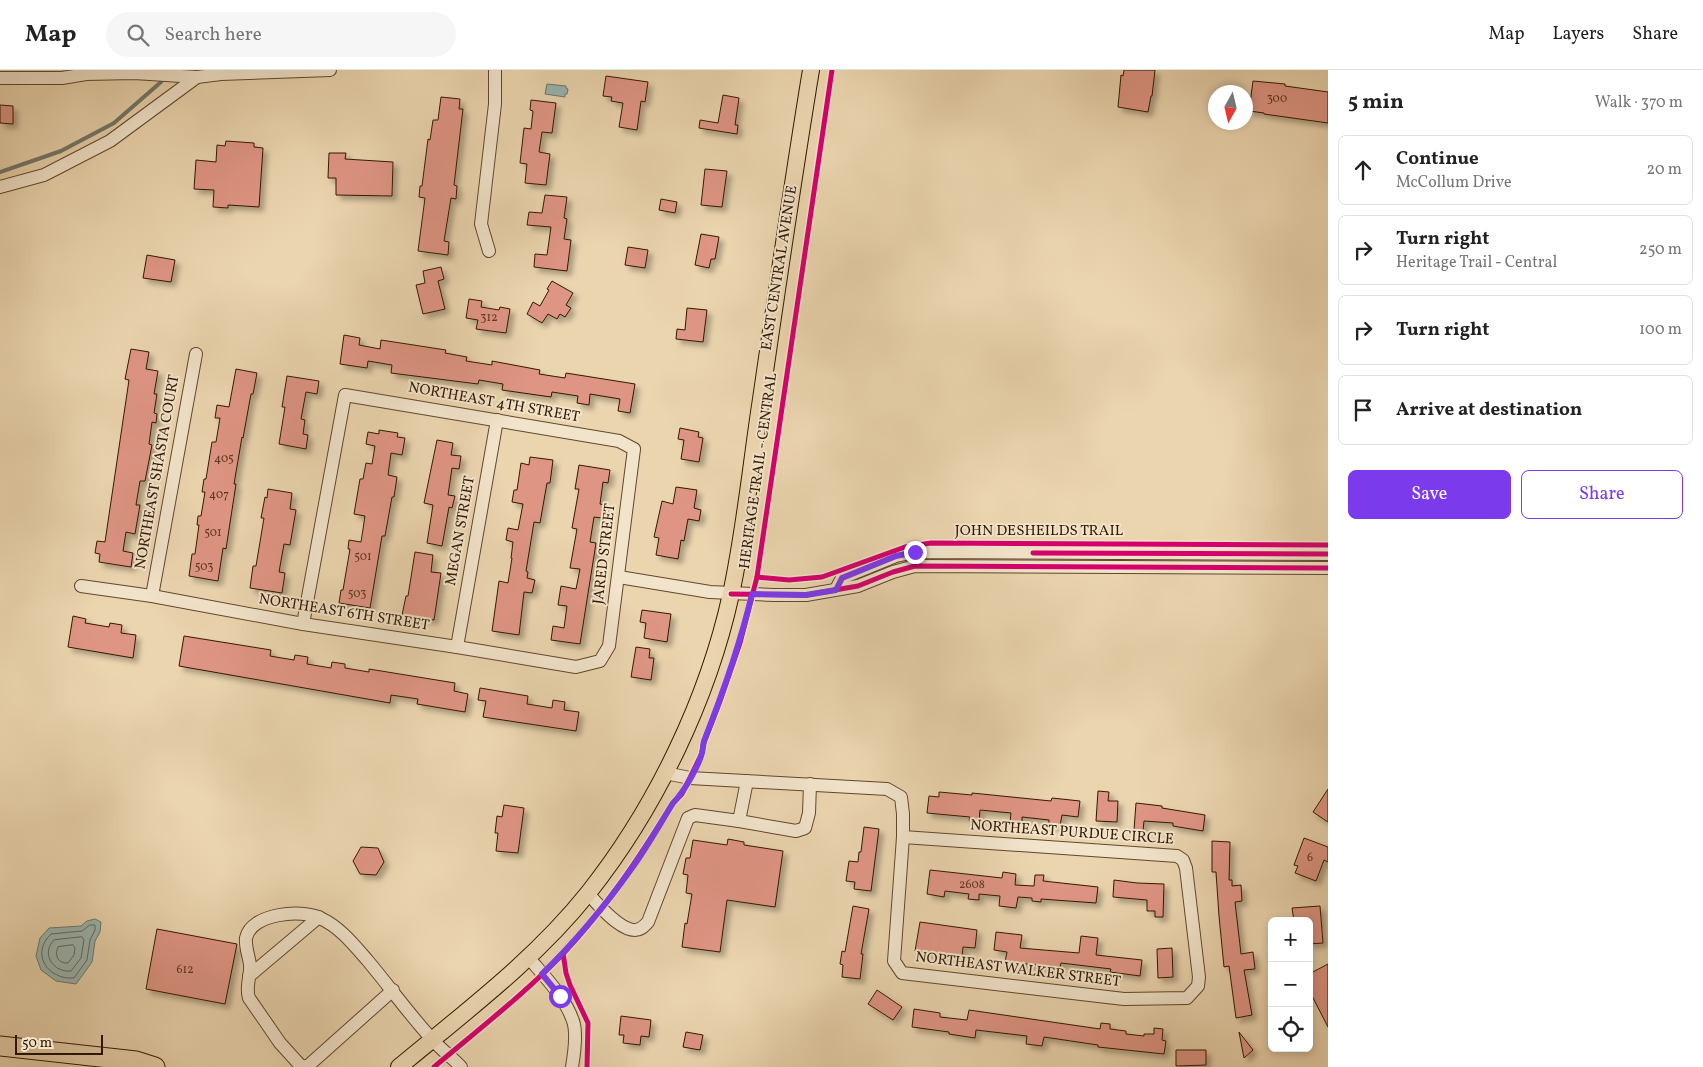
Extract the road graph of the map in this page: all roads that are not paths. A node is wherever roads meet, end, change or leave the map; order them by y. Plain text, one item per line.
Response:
1 (330, 70) edge
2 (495, 70) edge
3 (811, 70) edge
4 (87, 72) edge
5 (196, 76) junction
6 (0, 78) edge
7 (0, 187) edge
8 (489, 250) dead end
9 (196, 354) dead end
10 (497, 420) junction
11 (634, 449) joint
12 (1328, 554) edge
13 (1328, 568) edge
14 (619, 577) junction
15 (82, 586) dead end
16 (836, 590) junction
17 (730, 594) junction
18 (152, 596) junction
19 (303, 624) junction
20 (457, 647) junction
21 (600, 661) joint
22 (665, 773) junction
23 (747, 781) junction
24 (810, 784) junction
25 (739, 821) junction
26 (903, 837) junction
27 (588, 893) junction
28 (319, 917) junction
29 (528, 957) junction
30 (249, 976) junction
31 (393, 990) junction
32 (1187, 998) joint
33 (432, 1040) junction
34 (0, 1046) edge
35 (155, 1067) edge
36 (399, 1067) edge
37 (461, 1067) edge
38 (572, 1067) edge

1 - 5 street
2 - 8 street
3 - 17 main road, EAST CENTRAL AVENUE
4 - 5 street
4 - 6 street
5 - 7 street
9 - 18 street, NORTHEAST SHASTA COURT
10 - 11 street, NORTHEAST 4TH STREET
10 - 19 street, NORTHEAST 4TH STREET
10 - 20 street, MEGAN STREET
11 - 14 street, JARED STREET
12 - 16 street
13 - 16 street
14 - 17 street
14 - 21 street, JARED STREET
15 - 18 street, NORTHEAST 6TH STREET
16 - 17 street
17 - 22 main road, EAST CENTRAL AVENUE
18 - 19 street, NORTHEAST 6TH STREET
19 - 20 street, NORTHEAST 6TH STREET
20 - 21 street, NORTHEAST 6TH STREET
22 - 23 street, NORTHEAST WALKER STREET
22 - 27 main road, EAST CENTRAL AVENUE
23 - 24 street, NORTHEAST WALKER STREET
23 - 25 street
24 - 25 street
24 - 26 street, NORTHEAST WALKER STREET
25 - 27 street
26 - 32 street, NORTHEAST WALKER STREET
26 - 32 street, NORTHEAST PURDUE CIRCLE
27 - 29 main road, EAST CENTRAL AVENUE
28 - 30 street
28 - 30 street
28 - 31 street
29 - 33 main road, EAST CENTRAL AVENUE
29 - 38 street
30 - 31 street
31 - 33 street
33 - 36 main road, EAST CENTRAL AVENUE
33 - 37 street
34 - 35 highway

